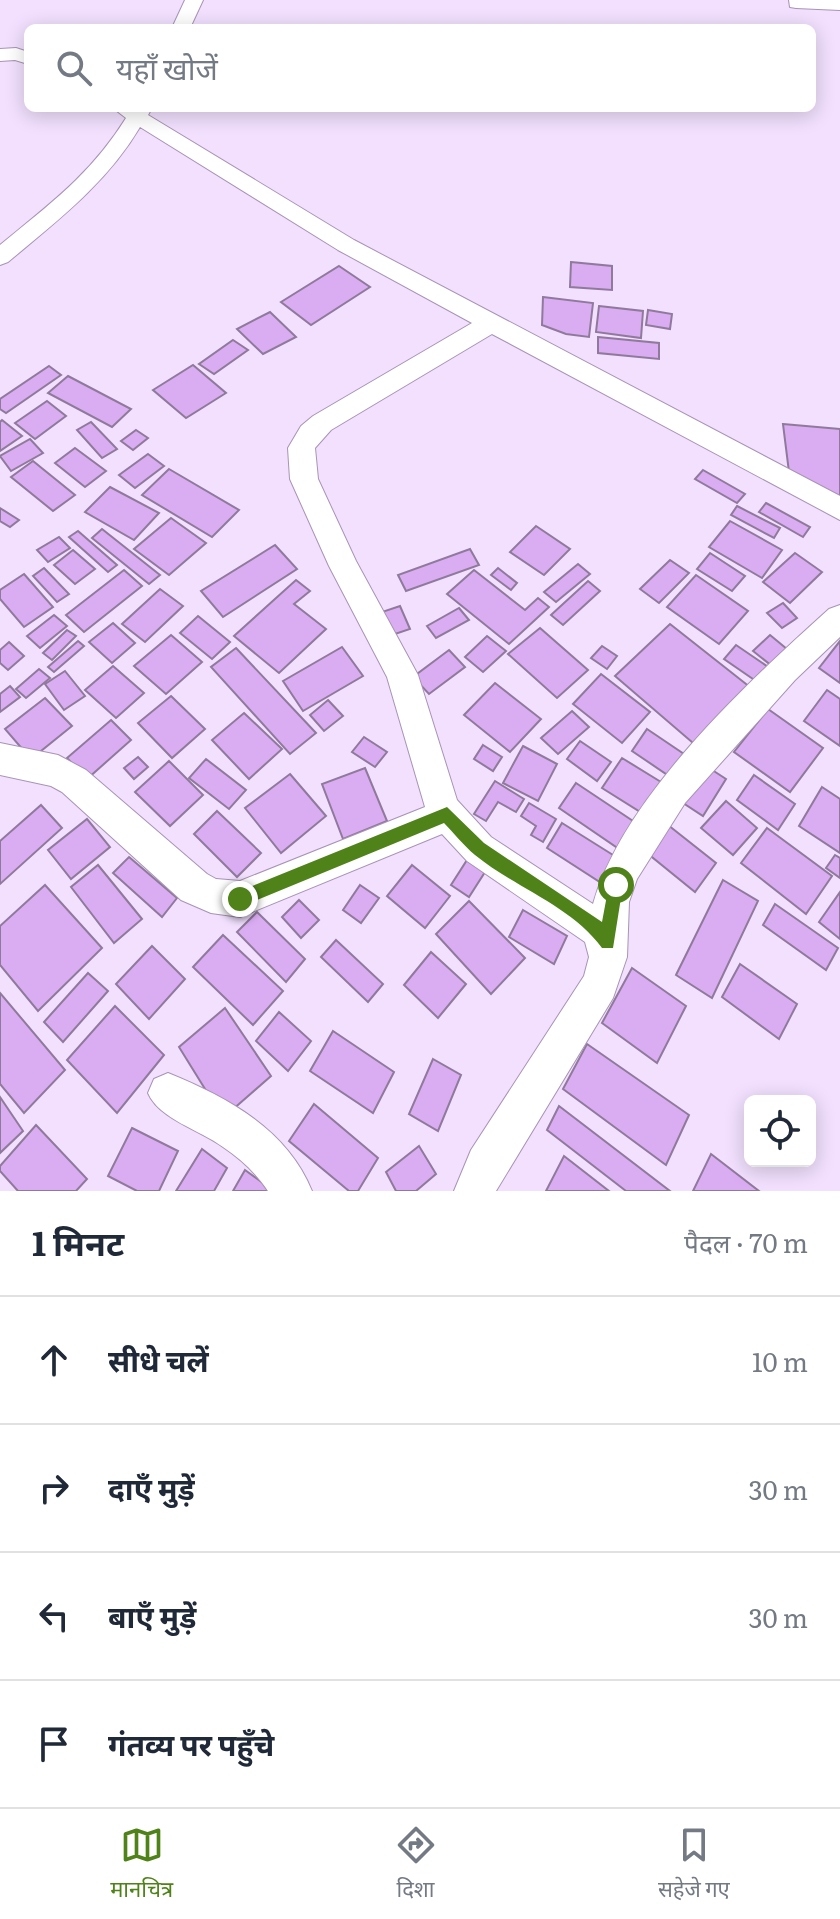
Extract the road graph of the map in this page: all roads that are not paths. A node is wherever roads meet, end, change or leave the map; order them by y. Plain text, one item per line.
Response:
1 (194, 0) edge
2 (796, 3) dead end
3 (840, 5) edge
4 (183, 24) edge
5 (0, 55) edge
6 (24, 57) edge
7 (134, 112) edge
8 (136, 112) edge
9 (0, 257) edge
10 (489, 324) junction
11 (840, 509) edge
12 (840, 618) edge
13 (0, 759) edge
14 (447, 815) junction
15 (607, 942) junction
16 (168, 1093) dead end
17 (291, 1191) edge
18 (475, 1191) edge

1 - 4 street
2 - 3 street
5 - 6 street
7 - 9 street
8 - 10 street
10 - 11 street
10 - 14 street
12 - 15 street
13 - 14 street
14 - 15 street
15 - 18 street
16 - 17 street

